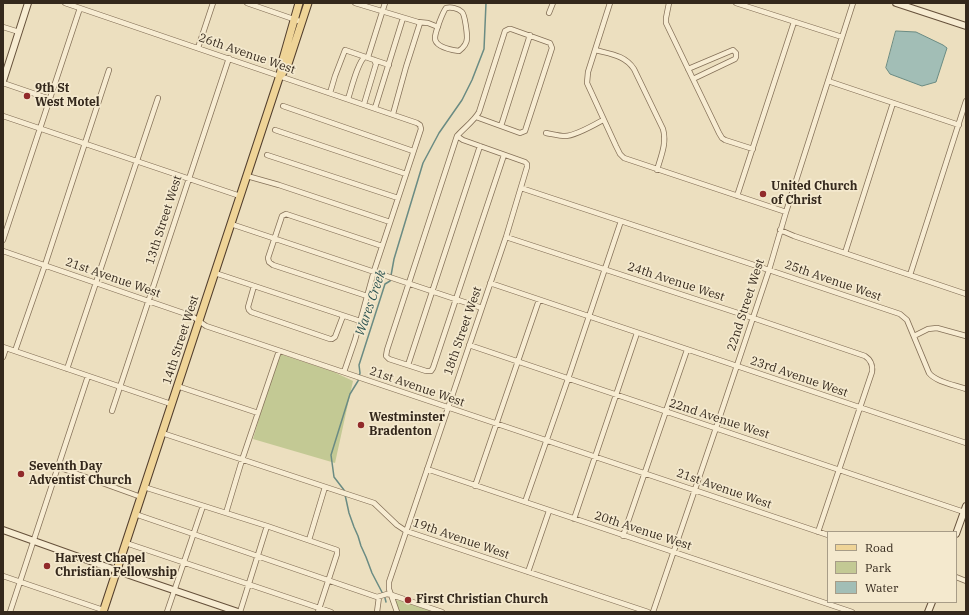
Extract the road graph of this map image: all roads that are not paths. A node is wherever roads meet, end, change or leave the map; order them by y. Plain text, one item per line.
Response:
1 (28, 3) edge
2 (65, 3) edge
3 (213, 3) edge
4 (247, 3) edge
5 (299, 3) edge
6 (308, 3) edge
7 (355, 3) edge
8 (385, 3) edge
9 (553, 3) edge
10 (610, 3) edge
11 (669, 3) edge
12 (736, 3) edge
13 (853, 3) edge
14 (896, 3) edge
15 (80, 8) junction
16 (382, 11) junction
17 (549, 13) dead end
18 (403, 18) junction
19 (294, 19) junction
20 (302, 22) junction
21 (794, 22) junction
22 (420, 23) junction
23 (966, 26) edge
24 (3, 27) edge
25 (438, 27) junction
26 (19, 32) junction
27 (530, 35) junction
28 (842, 37) junction
29 (198, 48) junction
30 (595, 50) junction
31 (366, 57) junction
32 (229, 58) junction
33 (374, 60) junction
34 (389, 65) junction
35 (688, 69) junction
36 (109, 70) dead end
37 (280, 76) junction
38 (693, 79) junction
39 (3, 81) edge
40 (828, 81) junction
41 (330, 93) junction
42 (158, 98) dead end
43 (50, 99) junction
44 (348, 99) junction
45 (966, 101) edge
46 (893, 103) junction
47 (364, 104) junction
48 (283, 106) dead end
49 (375, 108) junction
50 (393, 114) junction
51 (3, 116) edge
52 (476, 118) junction
53 (603, 120) junction
54 (958, 125) junction
55 (501, 126) junction
56 (40, 129) junction
57 (275, 130) dead end
58 (546, 133) dead end
59 (458, 136) junction
60 (85, 144) junction
61 (480, 146) junction
62 (753, 149) junction
63 (413, 150) junction
64 (504, 154) junction
65 (267, 155) dead end
66 (136, 162) junction
67 (657, 170) junction
68 (406, 174) junction
69 (247, 176) junction
70 (189, 179) junction
71 (521, 188) junction
72 (240, 196) junction
73 (737, 196) junction
74 (398, 198) junction
75 (786, 212) junction
76 (621, 221) junction
77 (390, 222) junction
78 (231, 224) junction
79 (780, 230) junction
80 (506, 236) junction
81 (275, 238) junction
82 (3, 240) edge
83 (382, 246) junction
84 (3, 251) edge
85 (845, 253) junction
86 (45, 266) junction
87 (604, 269) junction
88 (769, 270) junction
89 (374, 272) junction
90 (215, 274) junction
91 (910, 275) junction
92 (96, 283) junction
93 (409, 283) junction
94 (490, 283) junction
95 (254, 286) junction
96 (432, 291) junction
97 (966, 294) edge
98 (367, 296) junction
99 (456, 299) junction
100 (539, 300) junction
101 (148, 301) junction
102 (482, 308) junction
103 (342, 316) junction
104 (588, 316) junction
105 (752, 318) junction
106 (199, 321) junction
107 (360, 321) junction
108 (637, 333) junction
109 (914, 336) junction
110 (966, 336) edge
111 (469, 345) junction
112 (4, 347) edge
113 (687, 350) junction
114 (15, 351) junction
115 (279, 351) junction
116 (3, 357) edge
117 (518, 362) junction
118 (408, 365) junction
119 (737, 366) junction
120 (67, 369) junction
121 (344, 372) junction
122 (88, 376) junction
123 (568, 379) junction
124 (120, 386) junction
125 (178, 386) junction
126 (966, 389) edge
127 (616, 395) junction
128 (172, 404) junction
129 (448, 407) junction
130 (860, 408) junction
131 (112, 411) dead end
132 (258, 412) junction
133 (666, 412) junction
134 (497, 424) junction
135 (716, 428) junction
136 (162, 433) junction
137 (546, 440) junction
138 (966, 443) edge
139 (596, 456) junction
140 (242, 460) junction
141 (58, 467) junction
142 (427, 469) junction
143 (839, 470) junction
144 (645, 474) junction
145 (476, 486) junction
146 (144, 487) junction
147 (325, 487) junction
148 (694, 490) junction
149 (141, 497) junction
150 (525, 502) junction
151 (203, 506) junction
152 (965, 509) edge
153 (549, 510) junction
154 (226, 513) junction
155 (135, 514) junction
156 (574, 519) junction
157 (267, 526) junction
158 (3, 530) edge
159 (406, 531) junction
160 (957, 531) edge
161 (818, 532) junction
162 (194, 534) junction
163 (827, 535) edge
164 (623, 536) junction
165 (309, 540) junction
166 (34, 541) junction
167 (126, 543) junction
168 (673, 552) junction
169 (258, 556) junction
170 (185, 562) junction
171 (116, 570) junction
172 (528, 572) junction
173 (3, 576) edge
174 (328, 580) junction
175 (20, 582) junction
176 (249, 584) junction
177 (174, 590) junction
178 (392, 595) junction
179 (382, 596) junction
180 (318, 610) edge
181 (103, 611) edge
182 (10, 612) edge
183 (167, 612) edge
184 (239, 612) edge
185 (331, 612) edge
186 (377, 612) edge
187 (397, 612) edge
188 (442, 612) edge
189 (648, 612) edge
190 (653, 612) edge
191 (852, 612) edge

1 - 26 street
2 - 15 street, 26th Avenue West
3 - 29 street
4 - 19 street
5 - 19 main road, 14th Street West
6 - 20 main road, 14th Street West
7 - 16 street
8 - 16 street
9 - 17 street
10 - 30 street
11 - 35 street
12 - 21 street
13 - 28 street, 22nd Street West
14 - 23 street
15 - 29 street, 26th Avenue West
15 - 43 street
16 - 18 street
16 - 31 street
18 - 22 street
18 - 34 street
19 - 20 street
19 - 37 main road, 14th Street West
20 - 37 main road, 14th Street West
21 - 28 street
21 - 62 street
22 - 25 street
22 - 50 street
24 - 26 street
25 - 25 street
26 - 39 street
27 - 52 street
27 - 55 street
27 - 55 street
28 - 40 street, 22nd Street West
29 - 32 street, 26th Avenue West
30 - 53 street
30 - 67 street
31 - 33 street
31 - 41 street
31 - 44 street
32 - 37 street, 26th Avenue West
32 - 70 street, 13th Street West
33 - 34 street
33 - 47 street
34 - 49 street
35 - 38 street
35 - 38 street
36 - 60 street
37 - 41 street, 26th Avenue West
37 - 69 main road, 14th Street West
38 - 62 street
39 - 43 street
40 - 46 street
40 - 75 street, 22nd Street West
41 - 44 street, 26th Avenue West
42 - 66 street
43 - 56 street
44 - 47 street, 26th Avenue West
45 - 54 street
46 - 54 street
46 - 85 street
47 - 49 street, 26th Avenue West
48 - 63 street
49 - 50 street, 26th Avenue West
50 - 63 street, 26th Avenue West
51 - 56 street
52 - 55 street
52 - 59 street
53 - 58 street
53 - 67 street
54 - 91 street
56 - 60 street
56 - 82 street
57 - 68 street
59 - 61 street
59 - 93 street
60 - 66 street
60 - 86 street
61 - 64 street
61 - 96 street
62 - 73 street
63 - 68 street
64 - 71 street, 18th Street West
64 - 99 street
65 - 74 street
66 - 70 street
66 - 92 street
67 - 73 street
68 - 74 street
69 - 72 main road, 14th Street West
69 - 77 street
70 - 72 street
70 - 101 street, 13th Street West
71 - 76 street, 25th Avenue West
71 - 80 street, 18th Street West
72 - 78 main road, 14th Street West
73 - 75 street
74 - 77 street
75 - 79 street, 22nd Street West
76 - 87 street
76 - 88 street, 25th Avenue West
77 - 83 street
78 - 81 street
78 - 90 main road, 14th Street West
79 - 85 street
79 - 88 street, 22nd Street West
80 - 87 street, 24th Avenue West
80 - 94 street, 18th Street West
81 - 83 street
81 - 89 street
81 - 98 street
83 - 89 street
84 - 86 street, 21st Avenue West
85 - 91 street
86 - 92 street, 21st Avenue West
86 - 114 street
87 - 104 street
87 - 105 street, 24th Avenue West
88 - 105 street, 22nd Street West
88 - 109 street, 25th Avenue West
89 - 93 street
89 - 98 street
90 - 95 street
90 - 106 main road, 14th Street West
91 - 97 street
92 - 101 street, 21st Avenue West
92 - 120 street
93 - 96 street
93 - 118 street
94 - 100 street, 23rd Avenue West
94 - 102 street, 18th Street West
95 - 103 street
95 - 103 street
96 - 99 street
96 - 118 street
98 - 107 street
99 - 102 street
99 - 118 street
100 - 104 street, 23rd Avenue West
100 - 117 street
101 - 106 street, 21st Avenue West
101 - 124 street, 13th Street West
102 - 111 street, 18th Street West
103 - 107 street
104 - 108 street, 23rd Avenue West
104 - 123 street
105 - 119 street, 22nd Street West
105 - 130 street, 24th Avenue West
106 - 115 street, 21st Avenue West
106 - 125 main road, 14th Street West
107 - 121 street
108 - 113 street, 23rd Avenue West
108 - 127 street
109 - 110 street
109 - 126 street, 25th Avenue West
111 - 117 street, 22nd Avenue West
111 - 129 street, 18th Street West
112 - 114 street
112 - 116 street
113 - 119 street, 23rd Avenue West
113 - 133 street
114 - 120 street
115 - 121 street, 21st Avenue West
115 - 132 street
117 - 123 street, 22nd Avenue West
117 - 134 street
119 - 130 street, 23rd Avenue West
119 - 135 street, 22nd Street West
120 - 122 street
121 - 129 street, 21st Avenue West
122 - 124 street
122 - 141 street
123 - 127 street, 22nd Avenue West
123 - 137 street
124 - 128 street
124 - 131 street, 13th Street West
125 - 128 main road, 14th Street West
125 - 132 street
127 - 133 street, 22nd Avenue West
127 - 139 street
128 - 136 main road, 14th Street West
129 - 134 street, 21st Avenue West
129 - 142 street, 18th Street West
130 - 138 street, 23rd Avenue West
130 - 143 street
132 - 140 street
133 - 135 street, 22nd Avenue West
133 - 144 street
134 - 137 street, 21st Avenue West
134 - 145 street
135 - 143 street, 22nd Avenue West
135 - 148 street, 22nd Street West
136 - 140 street, 19th Avenue West
136 - 146 main road, 14th Street West
137 - 139 street, 21st Avenue West
137 - 150 street
139 - 144 street, 21st Avenue West
139 - 156 street
140 - 147 street, 19th Avenue West
140 - 154 street
141 - 149 street
141 - 166 street
142 - 145 street, 20th Avenue West
142 - 159 street, 18th Street West
143 - 152 street, 22nd Avenue West
143 - 161 street
144 - 148 street, 21st Avenue West
144 - 164 street
145 - 150 street, 20th Avenue West
146 - 149 main road, 14th Street West
146 - 151 street
147 - 159 street, 19th Avenue West
147 - 165 street
148 - 161 street, 21st Avenue West
148 - 168 street, 22nd Street West
149 - 155 main road, 14th Street West
150 - 153 street, 20th Avenue West
151 - 154 street
151 - 162 street
152 - 160 street
153 - 156 street, 20th Avenue West
153 - 172 street
154 - 157 street
155 - 162 street
155 - 167 main road, 14th Street West
156 - 164 street, 20th Avenue West
157 - 165 street
157 - 169 street
158 - 166 street
159 - 172 street, 19th Avenue West
159 - 178 street, 18th Street West
161 - 163 street, 21st Avenue West
162 - 169 street
162 - 170 street
164 - 168 street, 20th Avenue West
165 - 174 street
166 - 171 street
166 - 175 street
167 - 170 street
167 - 171 main road, 14th Street West
168 - 190 street, 22nd Street West
168 - 191 street, 20th Avenue West
169 - 174 street
169 - 176 street
170 - 176 street
170 - 177 street
171 - 177 street
171 - 181 main road, 14th Street West
172 - 189 street, 19th Avenue West
173 - 175 street
174 - 179 street
174 - 180 street
175 - 181 street
175 - 182 street
176 - 180 street
176 - 184 street
177 - 183 street
177 - 184 street
178 - 179 street
178 - 187 street, 18th Street West
178 - 188 street
179 - 186 street
180 - 185 street

